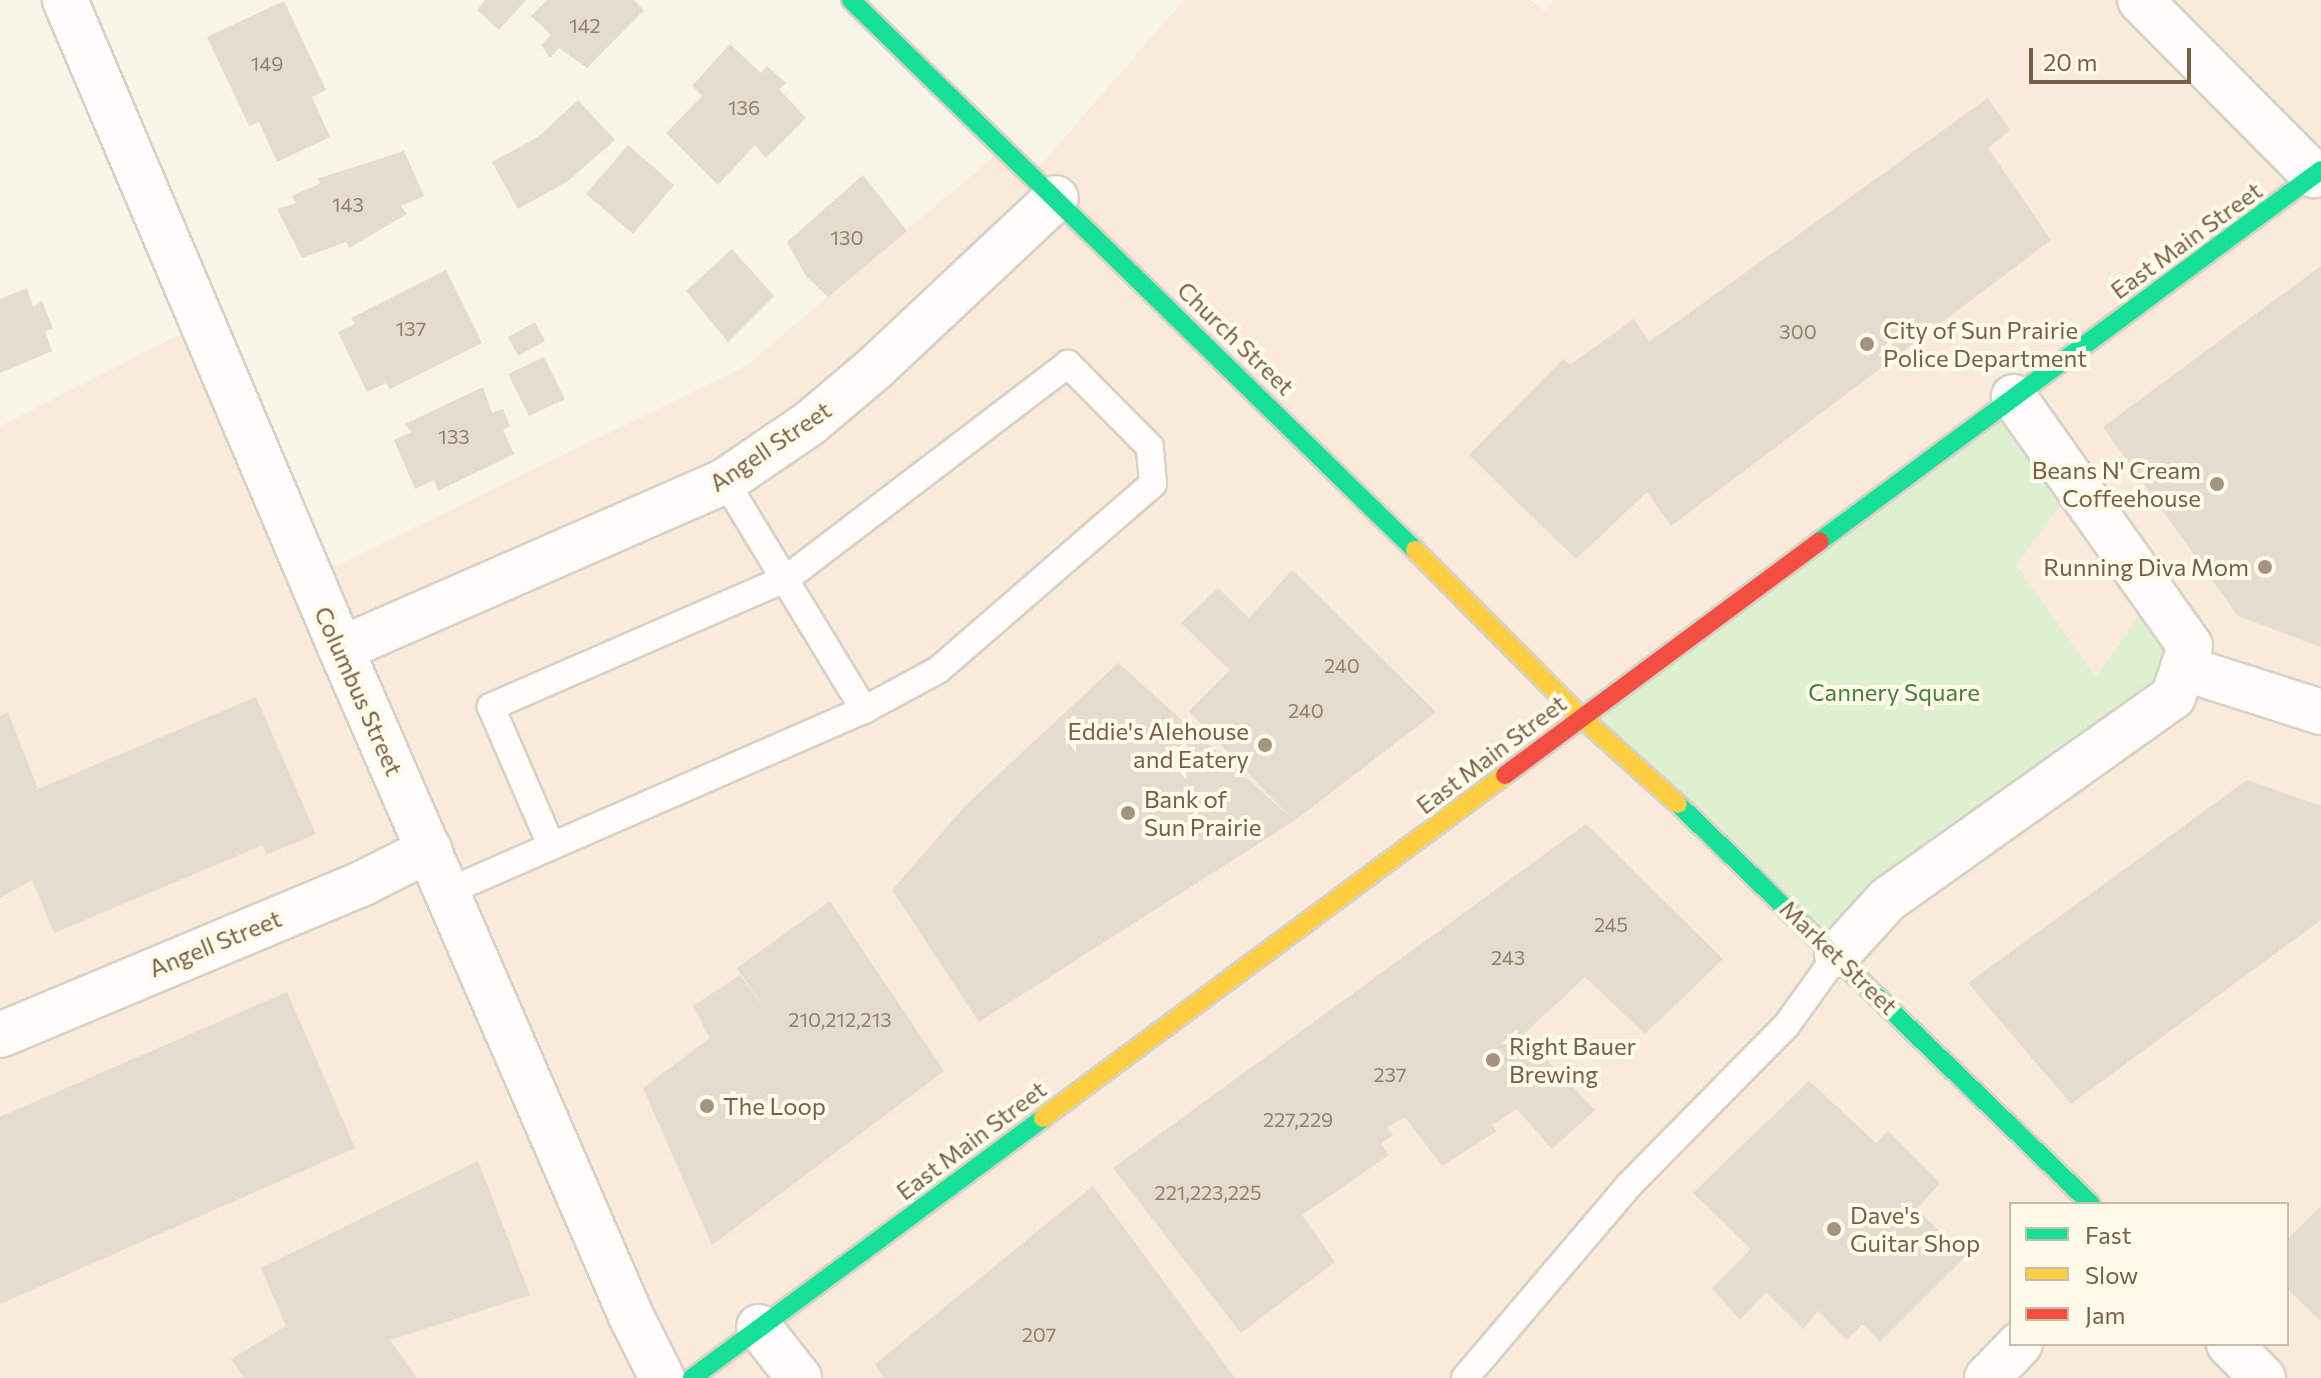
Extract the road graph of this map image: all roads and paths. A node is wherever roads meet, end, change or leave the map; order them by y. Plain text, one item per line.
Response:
1 (65, 0) edge
2 (851, 0) edge
3 (2140, 0) edge
4 (2318, 173) edge
5 (1056, 198) junction
6 (2014, 397) junction
7 (725, 481) junction
8 (787, 578) junction
9 (341, 649) junction
10 (2182, 651) junction
11 (864, 710) junction
12 (2321, 712) edge
13 (1581, 717) junction
14 (551, 845) junction
15 (429, 850) junction
16 (447, 892) junction
17 (1837, 955) junction
18 (0, 1035) edge
19 (2089, 1202) edge
20 (759, 1327) junction
21 (2018, 1346) edge
22 (2231, 1346) edge
23 (662, 1378) edge
24 (692, 1378) edge
25 (799, 1378) edge
26 (1465, 1378) edge
27 (1987, 1378) edge
28 (2263, 1378) edge

1 - 9 street, Columbus Street
2 - 5 main road, Church Street
3 - 4 street
4 - 6 main road, East Main Street
5 - 7 street, Angell Street
5 - 13 main road, Church Street
6 - 10 street
6 - 13 main road, East Main Street
7 - 8 lane
7 - 9 street, Angell Street
8 - 11 lane
8 - 11 lane
8 - 14 lane
9 - 15 street, Columbus Street
10 - 12 street
10 - 17 street
11 - 14 lane
13 - 17 main road, Market Street
13 - 20 main road, East Main Street
14 - 16 lane
15 - 16 street, Columbus Street
15 - 18 street, Angell Street
16 - 23 street, Columbus Street
17 - 19 main road, Market Street
17 - 26 lane
20 - 24 main road, East Main Street
20 - 25 street
21 - 27 street
22 - 28 street

